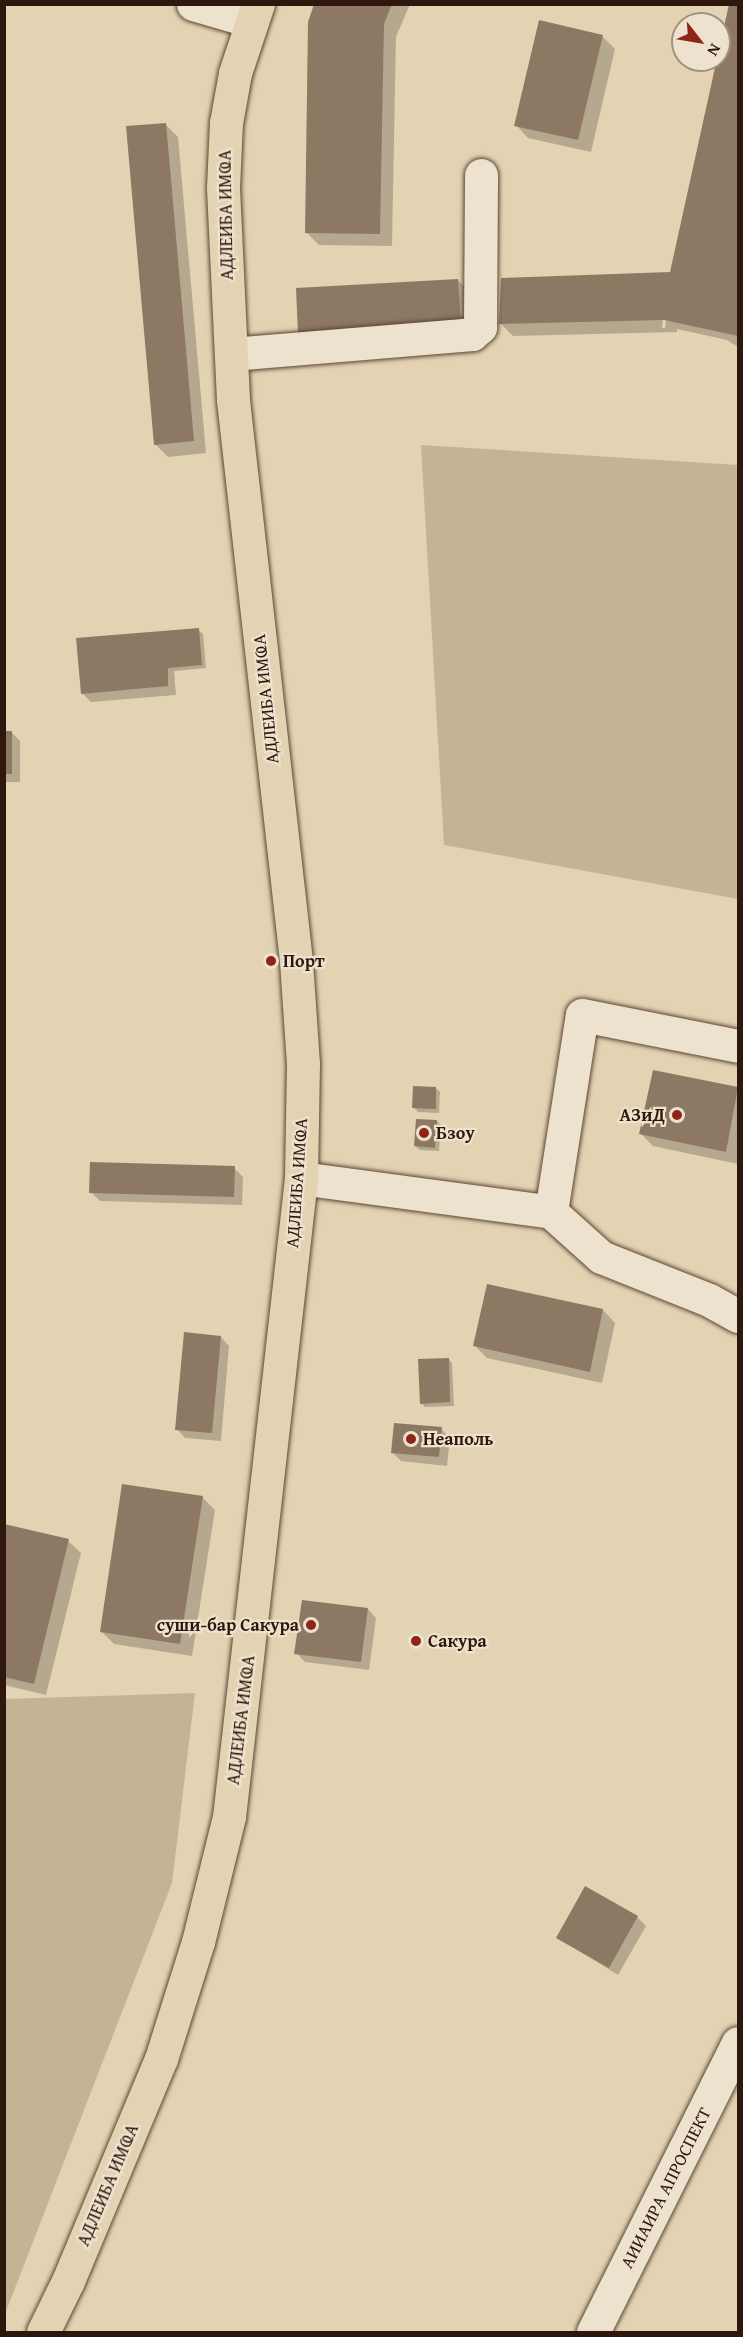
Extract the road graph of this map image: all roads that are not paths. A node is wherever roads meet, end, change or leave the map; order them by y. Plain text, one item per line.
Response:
1 (193, 4) edge
2 (254, 13) edge
3 (481, 175) dead end
4 (231, 354) junction
5 (738, 1046) edge
6 (301, 1178) junction
7 (551, 1212) junction
8 (738, 1316) edge
9 (738, 2043) edge
10 (43, 2332) edge
11 (593, 2332) edge

1 - 2 street
2 - 4 main road, АДЛЕИБА ИМҨА
3 - 4 street
4 - 6 main road, АДЛЕИБА ИМҨА
5 - 7 street
6 - 7 street
6 - 10 main road, АДЛЕИБА ИМҨА
7 - 8 street
9 - 11 street, АИИАИРА АПРОСПЕКТ

